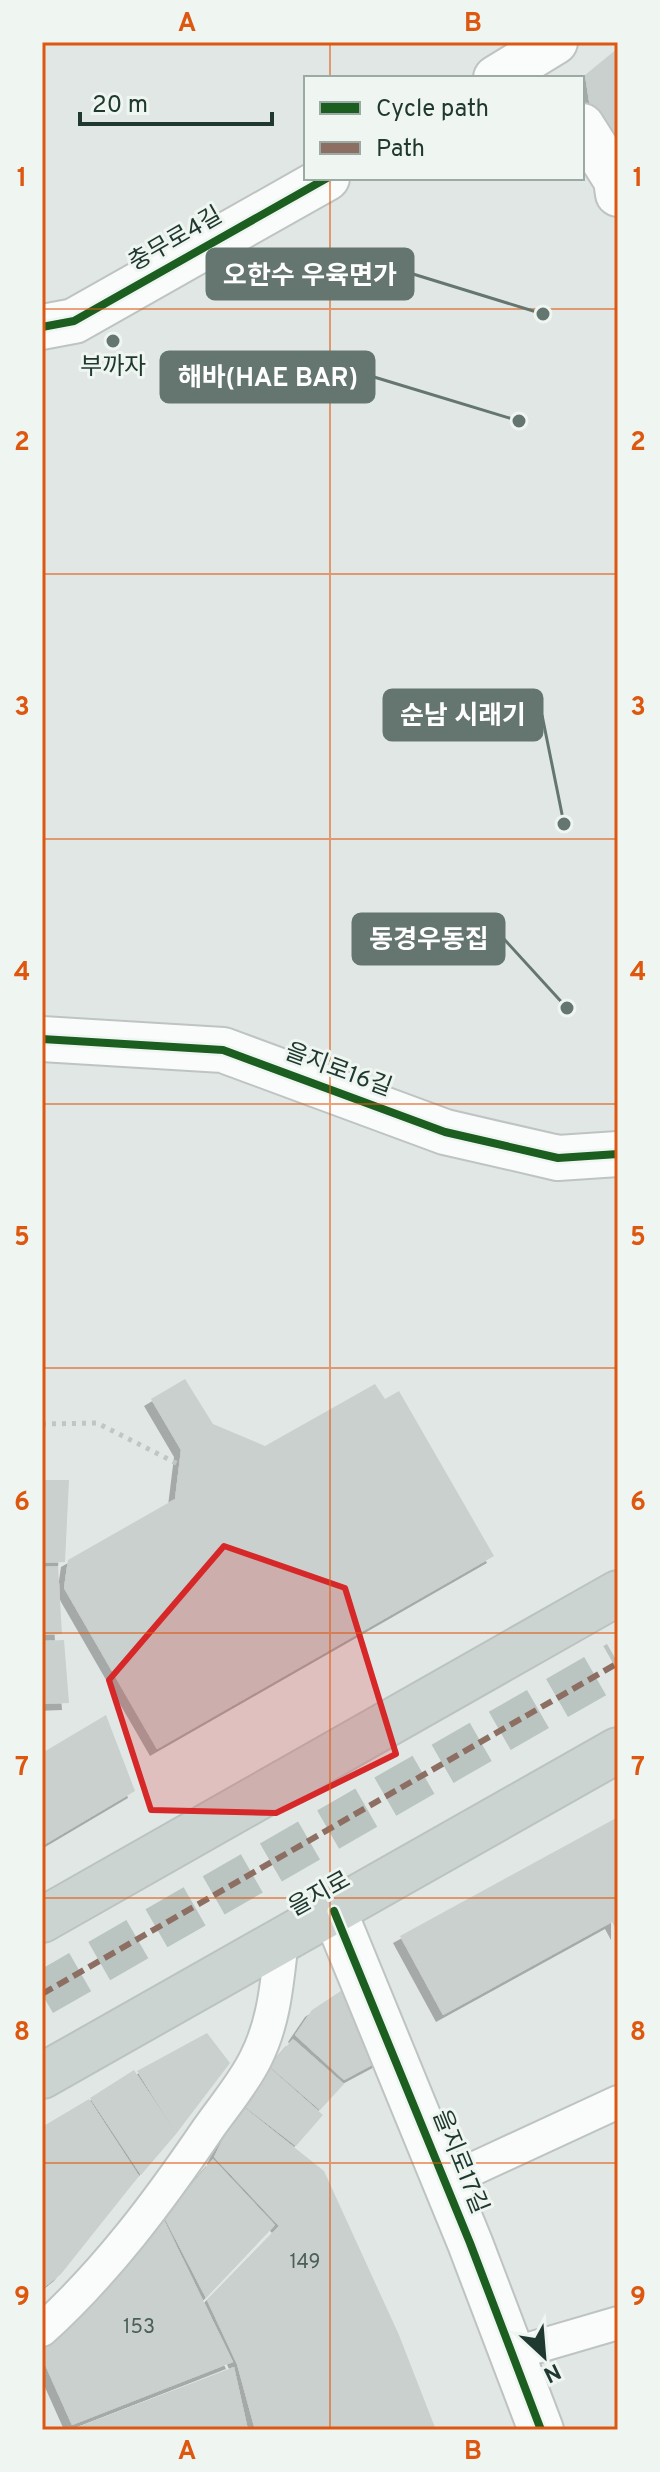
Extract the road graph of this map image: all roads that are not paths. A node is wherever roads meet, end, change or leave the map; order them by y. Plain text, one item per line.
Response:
1 (543, 54) edge
2 (500, 76) edge
3 (584, 129) edge
4 (323, 180) edge
5 (618, 194) edge
6 (42, 327) edge
7 (42, 1039) edge
8 (618, 1154) edge
9 (618, 1593) edge
10 (618, 1750) edge
11 (334, 1911) junction
12 (42, 1920) edge
13 (282, 1940) junction
14 (42, 2076) edge
15 (618, 2102) edge
16 (445, 2182) junction
17 (618, 2323) edge
18 (42, 2330) edge
19 (512, 2354) junction
20 (541, 2430) edge

1 - 2 street
3 - 5 street
4 - 6 street, 충무로4길
7 - 8 street, 을지로16길
9 - 12 main road
10 - 11 main road, 을지로
11 - 13 main road, 을지로
11 - 16 street, 을지로17길
13 - 14 main road, 을지로
13 - 18 lane, 을지로
15 - 16 lane
16 - 19 street, 을지로17길
17 - 19 lane
19 - 20 street, 을지로17길

